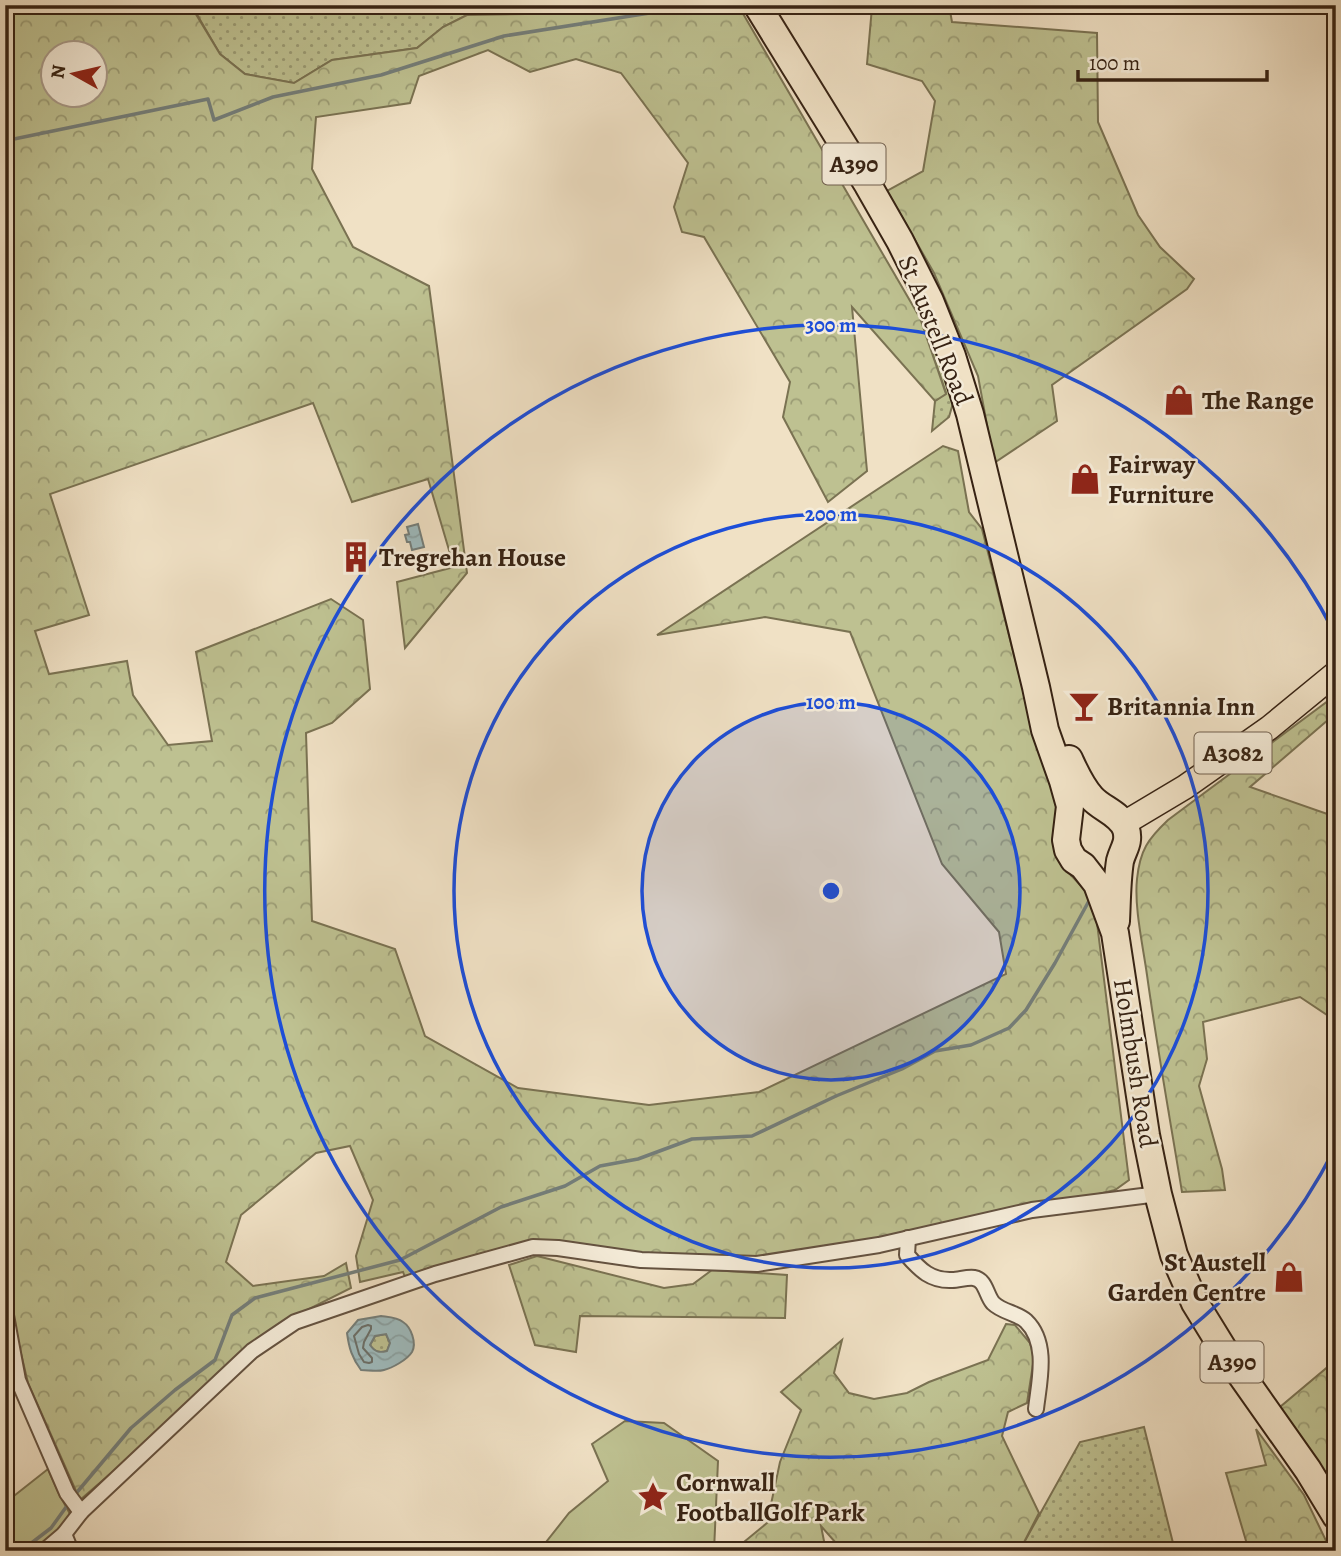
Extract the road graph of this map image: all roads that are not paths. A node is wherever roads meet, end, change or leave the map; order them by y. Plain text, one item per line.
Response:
1 (757, 5) edge
2 (1336, 674) edge
3 (1036, 687) junction
4 (1115, 817) junction
5 (1068, 830) junction
6 (1121, 858) junction
7 (1083, 866) junction
8 (1115, 933) junction
9 (1158, 1194) junction
10 (908, 1238) junction
11 (5, 1310) edge
12 (12, 1382) edge
13 (1036, 1409) dead end
14 (74, 1503) junction
15 (1336, 1516) edge
16 (64, 1534) junction
17 (44, 1551) edge
18 (71, 1551) edge

1 - 3 highway, St Austell Road / A390
2 - 4 main road, A3082
3 - 4 highway
3 - 5 highway
4 - 5 highway
4 - 6 highway
5 - 7 highway
6 - 7 highway
6 - 8 highway
7 - 8 highway
8 - 9 highway, Holmbush Road / A390
9 - 10 street
9 - 15 highway, A390
10 - 13 street
10 - 14 street
11 - 12 street
12 - 14 street
14 - 16 street
16 - 17 street
16 - 18 street

